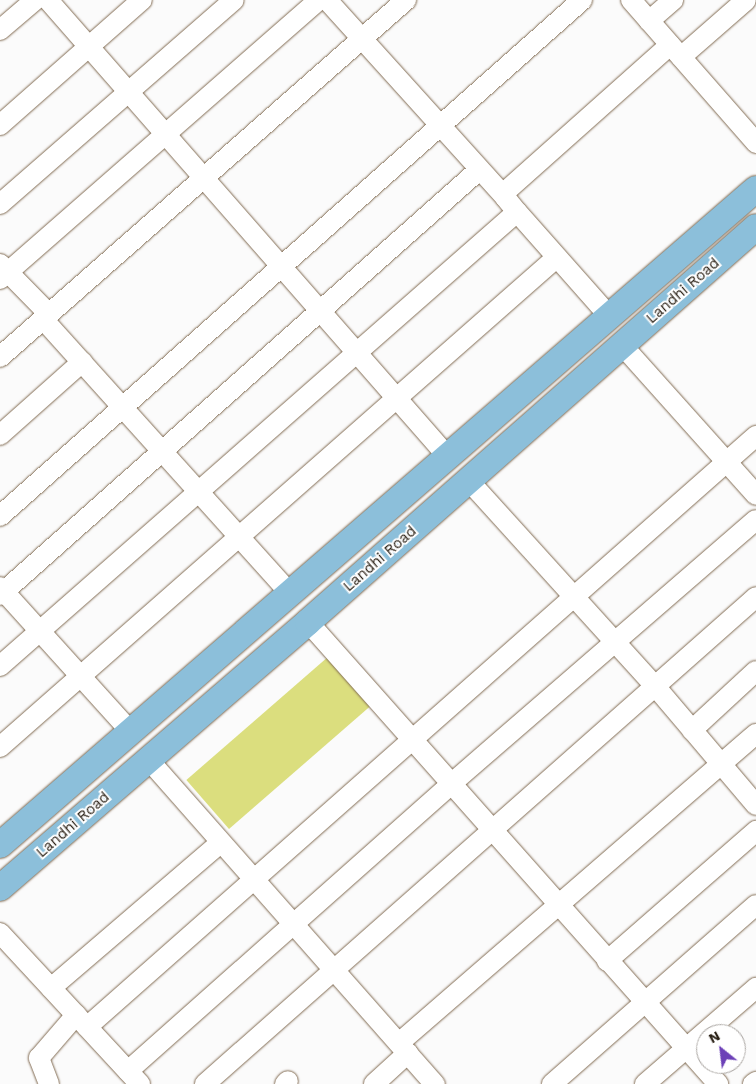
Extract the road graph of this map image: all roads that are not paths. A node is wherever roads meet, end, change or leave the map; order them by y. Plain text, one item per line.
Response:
1 (35, 0) edge
2 (48, 0) edge
3 (142, 0) edge
4 (234, 0) edge
5 (319, 0) edge
6 (327, 0) edge
7 (406, 0) edge
8 (582, 0) edge
9 (631, 0) edge
10 (673, 0) edge
11 (746, 0) edge
12 (649, 21) junction
13 (0, 30) edge
14 (362, 39) junction
15 (89, 47) junction
16 (675, 51) junction
17 (128, 92) junction
18 (0, 125) edge
19 (440, 125) junction
20 (165, 134) junction
21 (756, 143) edge
22 (480, 170) junction
23 (204, 178) junction
24 (756, 189) edge
25 (0, 204) edge
26 (511, 205) junction
27 (756, 227) edge
28 (556, 258) junction
29 (280, 266) junction
30 (3, 272) edge
31 (320, 311) junction
32 (46, 316) junction
33 (610, 318) junction
34 (622, 345) junction
35 (357, 353) junction
36 (0, 357) edge
37 (82, 362) junction
38 (397, 399) junction
39 (122, 407) junction
40 (0, 436) edge
41 (756, 436) edge
42 (163, 452) junction
43 (449, 458) junction
44 (726, 462) junction
45 (468, 481) junction
46 (199, 492) junction
47 (756, 495) edge
48 (0, 516) edge
49 (756, 520) edge
50 (239, 537) junction
51 (1, 591) edge
52 (291, 594) junction
53 (574, 597) junction
54 (756, 597) edge
55 (308, 622) junction
56 (40, 631) junction
57 (614, 641) junction
58 (0, 666) edge
59 (756, 671) edge
60 (81, 677) junction
61 (655, 686) junction
62 (692, 730) junction
63 (131, 732) junction
64 (756, 734) edge
65 (412, 740) junction
66 (0, 747) edge
67 (148, 760) junction
68 (721, 764) junction
69 (451, 784) junction
70 (756, 805) edge
71 (492, 830) junction
72 (756, 831) edge
73 (220, 843) junction
74 (0, 846) edge
75 (253, 880) junction
76 (0, 888) edge
77 (756, 904) edge
78 (558, 905) junction
79 (293, 924) junction
80 (0, 933) edge
81 (607, 961) junction
82 (334, 970) junction
83 (51, 988) junction
84 (756, 988) edge
85 (644, 1003) junction
86 (82, 1021) junction
87 (403, 1048) junction
88 (686, 1048) junction
89 (134, 1078) edge
90 (49, 1084) edge
91 (205, 1084) edge
92 (374, 1084) edge
93 (436, 1084) edge
94 (552, 1084) edge
95 (645, 1084) edge
96 (718, 1084) edge

1 - 13 street
2 - 15 street
3 - 15 street
4 - 17 street
5 - 20 street
6 - 14 street
7 - 14 street
8 - 19 street
9 - 12 street
10 - 12 street
11 - 16 street
12 - 16 street
14 - 19 street
14 - 23 street
15 - 17 street
15 - 18 street
16 - 21 street
16 - 26 street
17 - 20 street
17 - 25 street
19 - 22 street
19 - 29 street
20 - 23 street
20 - 30 street
22 - 26 street
22 - 31 street
23 - 29 street
23 - 32 street
24 - 33 main road, Landhi Road
26 - 28 street
26 - 35 street
27 - 34 main road, Landhi Road
28 - 33 street
28 - 38 street
29 - 31 street
29 - 39 street
30 - 32 street
31 - 35 street
31 - 42 street
32 - 36 street
32 - 37 street
33 - 43 main road, Landhi Road
34 - 44 street
34 - 45 main road, Landhi Road
35 - 38 street
35 - 46 street
37 - 39 street
37 - 40 street
38 - 43 street
38 - 50 street
39 - 42 street
39 - 48 street
41 - 44 street
42 - 46 street
42 - 51 street
43 - 52 main road, Landhi Road
44 - 47 street
44 - 53 street
45 - 53 street
45 - 55 main road, Landhi Road
46 - 50 street
46 - 56 street
49 - 57 street
50 - 52 street
50 - 60 street
51 - 56 street
52 - 63 main road, Landhi Road
53 - 57 street
53 - 65 street
54 - 61 street
55 - 65 street
55 - 67 main road, Landhi Road
56 - 58 street
56 - 60 street
57 - 61 street
57 - 69 street
59 - 62 street
60 - 63 street
60 - 66 street
61 - 62 street
61 - 71 street
62 - 68 street
63 - 74 main road, Landhi Road
64 - 68 street
65 - 69 street
65 - 75 street
67 - 73 street
67 - 76 main road, Landhi Road
68 - 70 street
68 - 78 street
69 - 71 street
69 - 79 street
71 - 78 street
71 - 82 street
72 - 81 street
73 - 75 street
73 - 83 street
75 - 79 street
75 - 86 street
77 - 85 street
78 - 81 street
78 - 87 street
79 - 82 street
79 - 89 street
80 - 83 street
81 - 85 street
82 - 87 street
82 - 91 street
83 - 86 street
84 - 88 street
85 - 88 street
85 - 94 street
86 - 89 street
86 - 90 street
87 - 92 street
87 - 93 street
88 - 95 street
88 - 96 street

